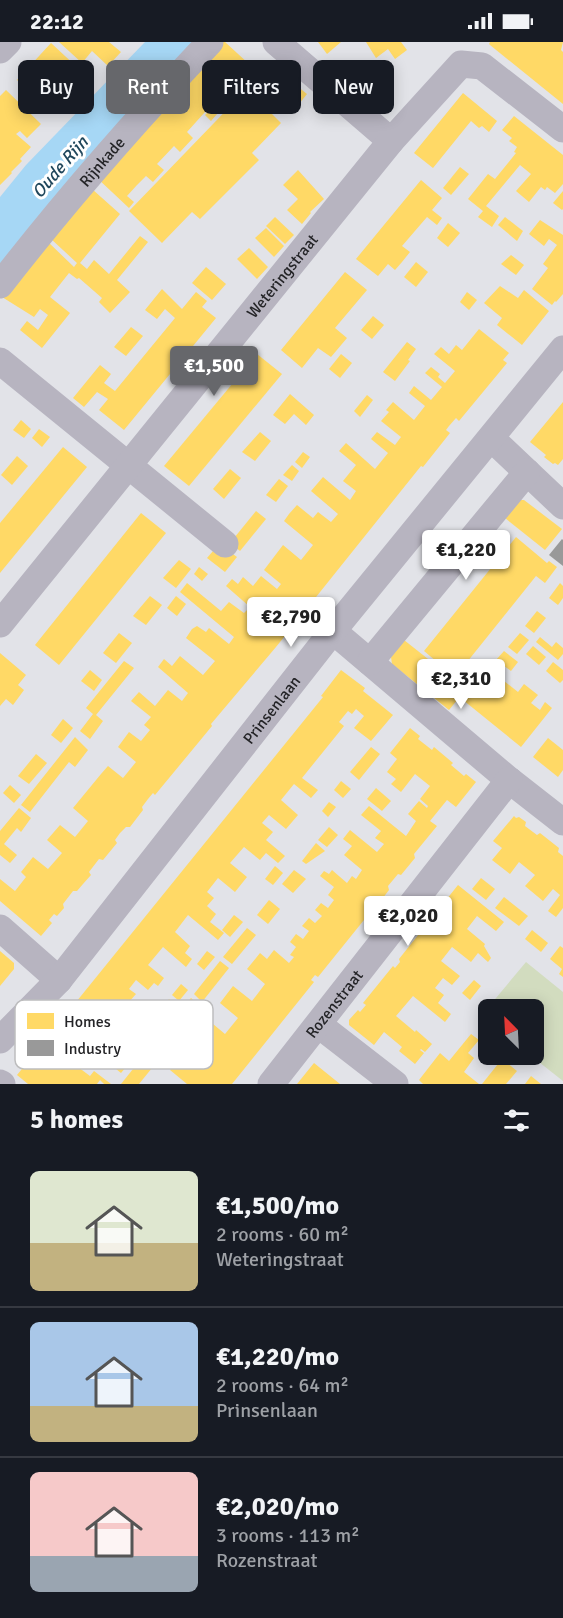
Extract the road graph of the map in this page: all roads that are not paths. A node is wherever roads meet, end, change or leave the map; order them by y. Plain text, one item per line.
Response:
1 (8, 42) edge
2 (210, 42) edge
3 (276, 42) edge
4 (0, 50) edge
5 (474, 54) edge
6 (563, 129) edge
7 (392, 141) junction
8 (0, 285) edge
9 (563, 349) edge
10 (0, 361) edge
11 (491, 438) junction
12 (130, 466) junction
13 (527, 472) junction
14 (563, 506) edge
15 (225, 544) dead end
16 (0, 624) edge
17 (333, 631) junction
18 (370, 662) junction
19 (508, 780) junction
20 (563, 822) edge
21 (0, 928) edge
22 (59, 980) junction
23 (39, 1000) edge
24 (15, 1025) edge
25 (319, 1025) junction
26 (0, 1040) edge
27 (271, 1084) edge
28 (395, 1084) edge

1 - 4 street
2 - 8 street, Rijnkade
3 - 7 street
5 - 6 street
5 - 7 street, Weteringstraat
7 - 12 street, Weteringstraat
9 - 11 street, Prinsenlaan
10 - 12 street
11 - 13 street
11 - 17 street, Prinsenlaan
12 - 15 street
12 - 16 street, Weteringstraat
13 - 14 street
13 - 18 street
17 - 18 street
17 - 22 street, Prinsenlaan
18 - 19 street
19 - 20 street
19 - 25 street, Rozenstraat
21 - 22 street
22 - 23 street, Prinsenlaan
24 - 26 street, Prinsenlaan
25 - 27 street, Rozenstraat
25 - 28 street

